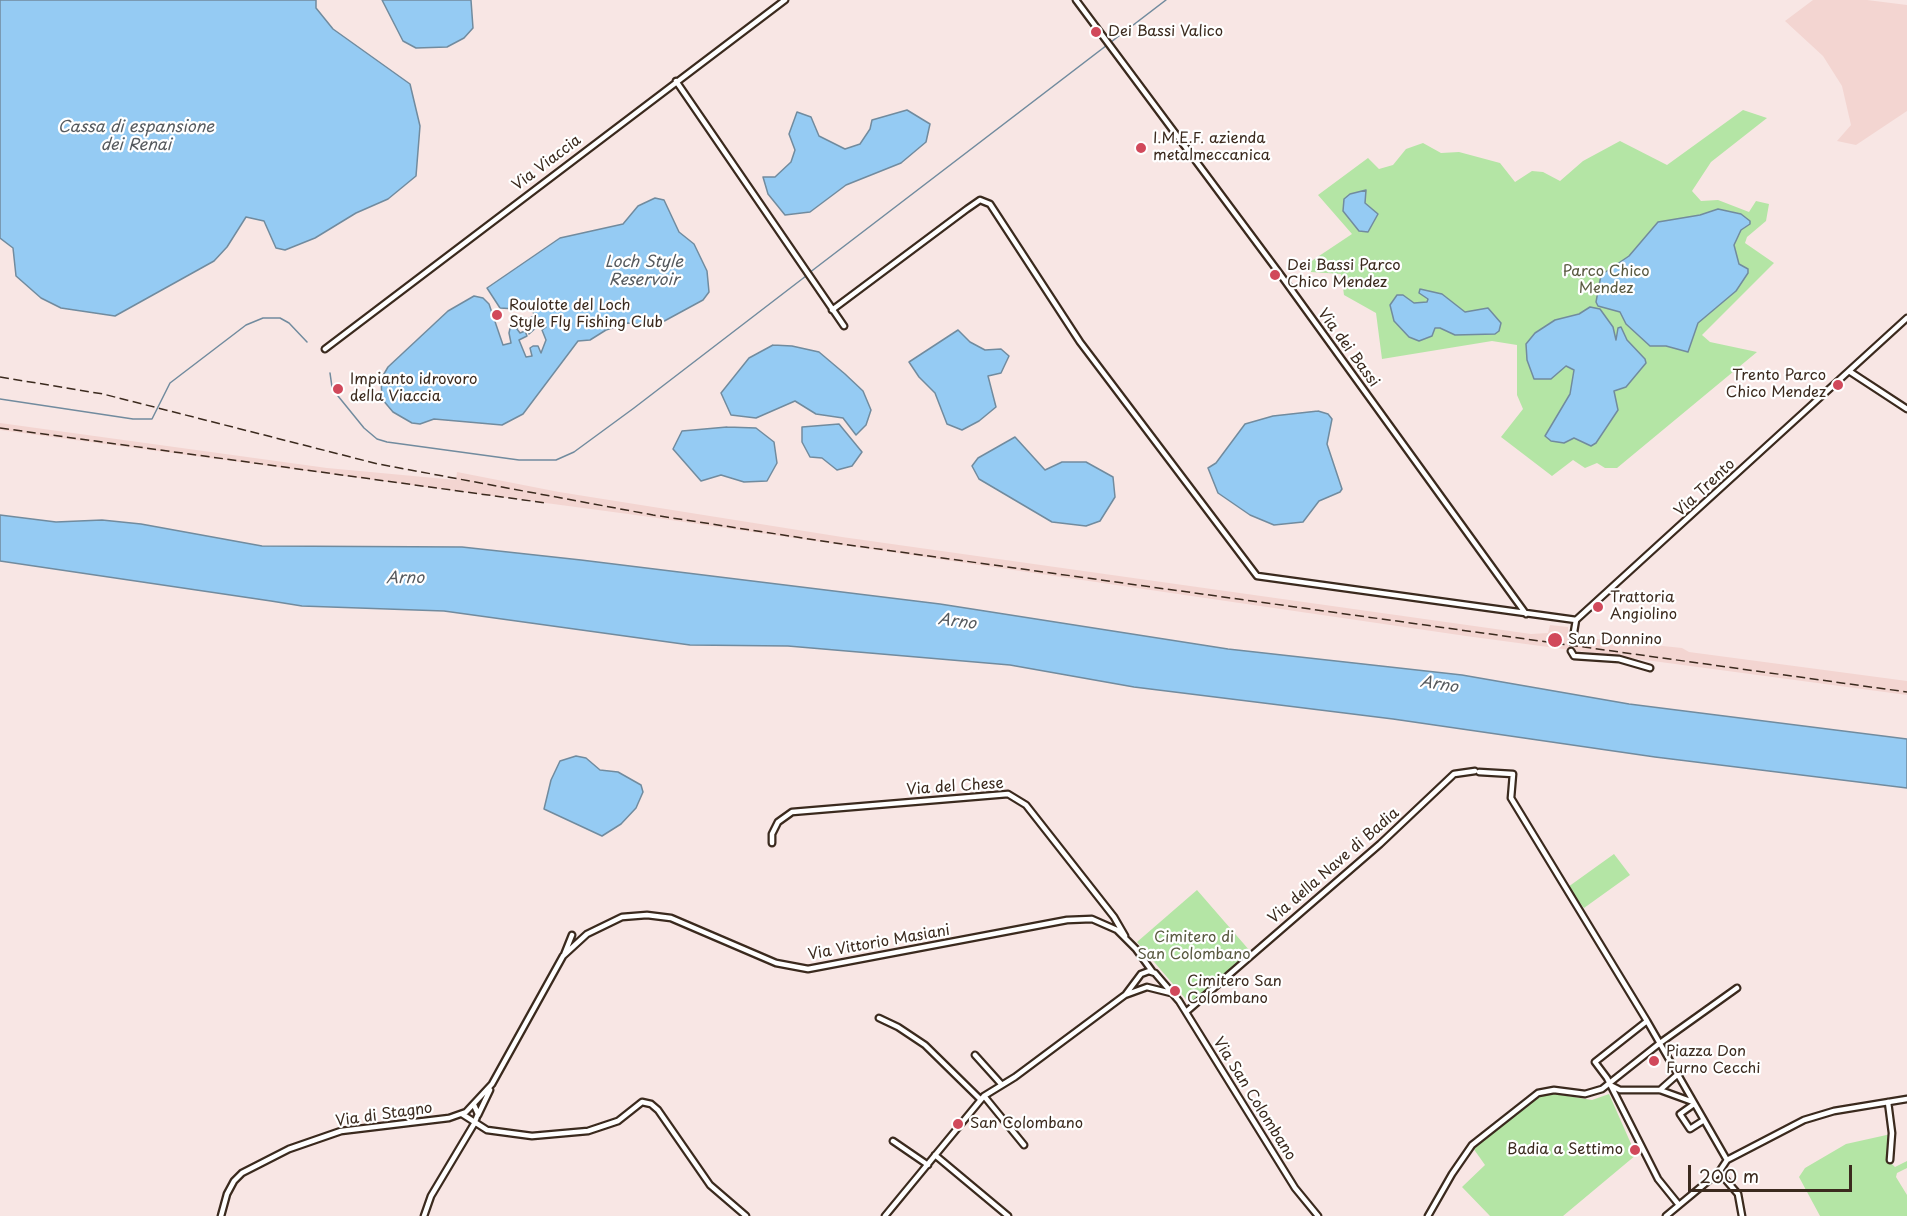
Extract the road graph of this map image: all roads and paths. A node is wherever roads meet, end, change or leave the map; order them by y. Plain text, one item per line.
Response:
1 (785, 0) edge
2 (1076, 0) edge
3 (676, 81) junction
4 (832, 310) junction
5 (1907, 318) edge
6 (844, 326) dead end
7 (325, 349) dead end
8 (1850, 371) junction
9 (1907, 409) edge
10 (1526, 614) junction
11 (1576, 620) junction
12 (1573, 638) tunnel mouth
13 (1571, 651) dead end
14 (1650, 668) dead end
15 (772, 843) dead end
16 (1106, 907) junction
17 (1117, 920) junction
18 (1104, 922) junction
19 (1110, 926) junction
20 (572, 935) dead end
21 (1126, 938) junction
22 (563, 956) junction
23 (1144, 964) junction
24 (1152, 971) junction
25 (1141, 975) junction
26 (1156, 977) junction
27 (1148, 987) junction
28 (1737, 988) dead end
29 (1171, 993) junction
30 (1125, 995) junction
31 (1186, 1012) junction
32 (879, 1018) dead end
33 (1647, 1022) junction
34 (1660, 1042) junction
35 (975, 1055) dead end
36 (1678, 1074) junction
37 (495, 1080) junction
38 (1610, 1084) junction
39 (1002, 1085) junction
40 (1660, 1090) junction
41 (982, 1098) junction
42 (1907, 1099) edge
43 (1888, 1102) junction
44 (1694, 1103) junction
45 (474, 1104) junction
46 (462, 1114) junction
47 (477, 1118) junction
48 (1704, 1120) junction
49 (474, 1124) junction
50 (893, 1141) dead end
51 (1024, 1145) dead end
52 (935, 1155) junction
53 (1727, 1160) junction
54 (1890, 1160) dead end
55 (928, 1165) junction
56 (1719, 1172) junction
57 (1679, 1205) junction
58 (221, 1216) edge
59 (423, 1216) edge
60 (746, 1216) edge
61 (885, 1216) edge
62 (1008, 1216) edge
63 (1318, 1216) edge
64 (1428, 1216) edge
65 (1666, 1216) edge
66 (1742, 1216) edge

1 - 3 street, Via Viaccia
2 - 10 street, Via dei Bassi
3 - 4 street
3 - 7 street, Via Viaccia
4 - 6 street
4 - 10 street
5 - 8 street, Via Trento
8 - 9 street
8 - 11 street, Via Trento
10 - 11 street
11 - 12 street
13 - 14 street
15 - 16 street, Via del Chese
16 - 17 street, Via del Chese
16 - 18 street
17 - 19 street
17 - 21 street, Via del Chese
18 - 19 street, Via del Chese
18 - 22 street, Via Vittorio Masiani
19 - 21 street, Via del Chese
20 - 22 street
21 - 23 street, Via del Chese
22 - 37 street, Via Vittorio Masiani
23 - 24 street, Via del Chese
23 - 25 street
24 - 25 street
24 - 26 street, Via San Colombano
25 - 27 street
25 - 30 street
26 - 27 street
26 - 29 street, Via San Colombano
27 - 29 street
27 - 30 street
28 - 34 street
29 - 31 street, Via San Colombano
30 - 39 street
31 - 33 street, Via della Nave di Badia
31 - 63 street, Via San Colombano
32 - 41 street
33 - 34 street
33 - 38 street
34 - 36 street
34 - 38 street
35 - 39 street
36 - 40 street
36 - 44 street
37 - 45 street, Via Vittorio Masiani
37 - 47 street
38 - 40 street
38 - 57 street
38 - 64 street
39 - 41 street
40 - 44 street
41 - 51 street
41 - 52 street
42 - 43 street
43 - 53 street
43 - 54 street
44 - 48 street
44 - 48 street
45 - 46 street, Via di Stagno
45 - 47 street
46 - 49 street
46 - 58 street, Via di Stagno
47 - 49 street
48 - 53 street
49 - 59 street
49 - 60 street
50 - 55 street
52 - 55 street
52 - 62 street
53 - 56 street
55 - 61 street
56 - 57 street
56 - 66 street
57 - 65 street

